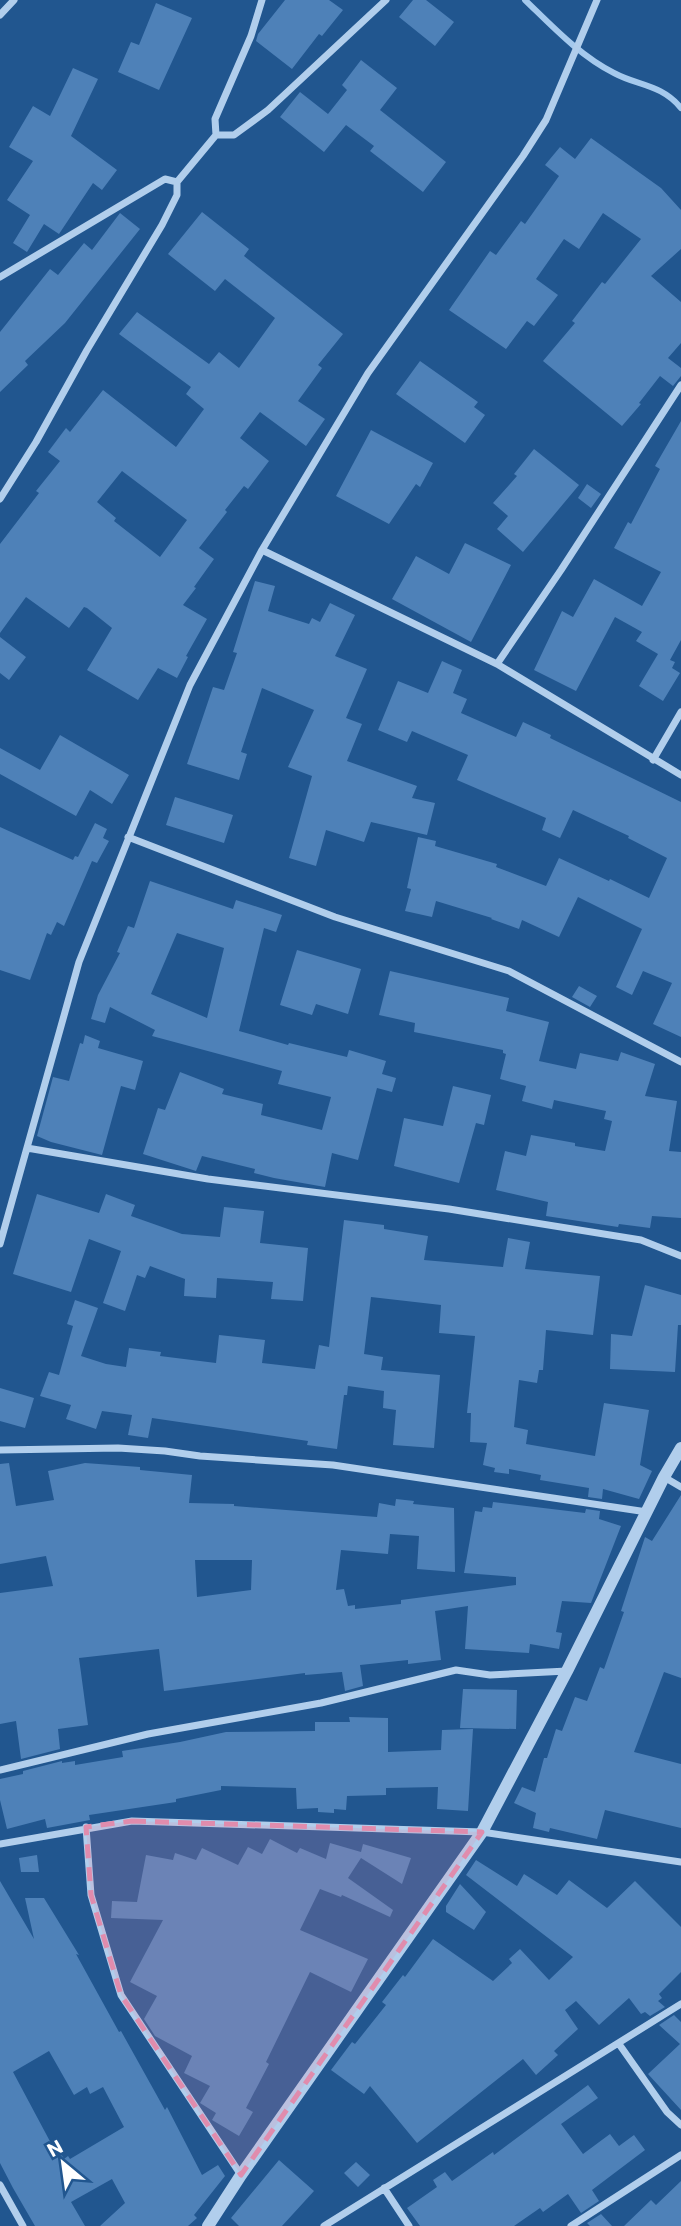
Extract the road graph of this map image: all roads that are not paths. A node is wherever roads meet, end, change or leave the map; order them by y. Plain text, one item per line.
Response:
1 (14, 0) edge
2 (262, 0) edge
3 (386, 0) edge
4 (597, 0) edge
5 (0, 15) edge
6 (216, 135) junction
7 (177, 181) junction
8 (0, 277) edge
9 (681, 385) edge
10 (0, 499) edge
11 (262, 550) junction
12 (497, 664) junction
13 (681, 712) edge
14 (653, 760) junction
15 (681, 775) edge
16 (128, 837) junction
17 (681, 1062) edge
18 (27, 1148) junction
19 (0, 1244) edge
20 (681, 1256) edge
21 (681, 1448) edge
22 (0, 1450) edge
23 (664, 1476) junction
24 (681, 1487) edge
25 (647, 1512) junction
26 (567, 1671) junction
27 (0, 1769) edge
28 (86, 1827) junction
29 (482, 1832) junction
30 (0, 1844) edge
31 (681, 1862) edge
32 (681, 2004) edge
33 (619, 2044) junction
34 (681, 2125) edge
35 (681, 2155) edge
36 (240, 2175) junction
37 (0, 2185) edge
38 (384, 2188) junction
39 (23, 2226) edge
40 (208, 2226) edge
41 (324, 2226) edge
42 (409, 2226) edge
43 (571, 2226) edge

1 - 5 street
2 - 6 street
3 - 6 street
4 - 11 street
6 - 7 street
7 - 8 street
7 - 10 street
9 - 12 street
11 - 12 street
11 - 16 street
12 - 14 street
13 - 14 street
14 - 15 street
16 - 17 street
16 - 18 street
18 - 19 street
18 - 20 street
21 - 23 street
22 - 25 street
23 - 24 street
23 - 25 street
25 - 26 street
26 - 27 street
26 - 29 street
28 - 29 street
28 - 30 street
28 - 36 street
29 - 31 street
29 - 36 street
32 - 33 street
33 - 34 street
33 - 38 street
35 - 43 street
36 - 40 street
37 - 39 street
38 - 41 street
38 - 42 street

